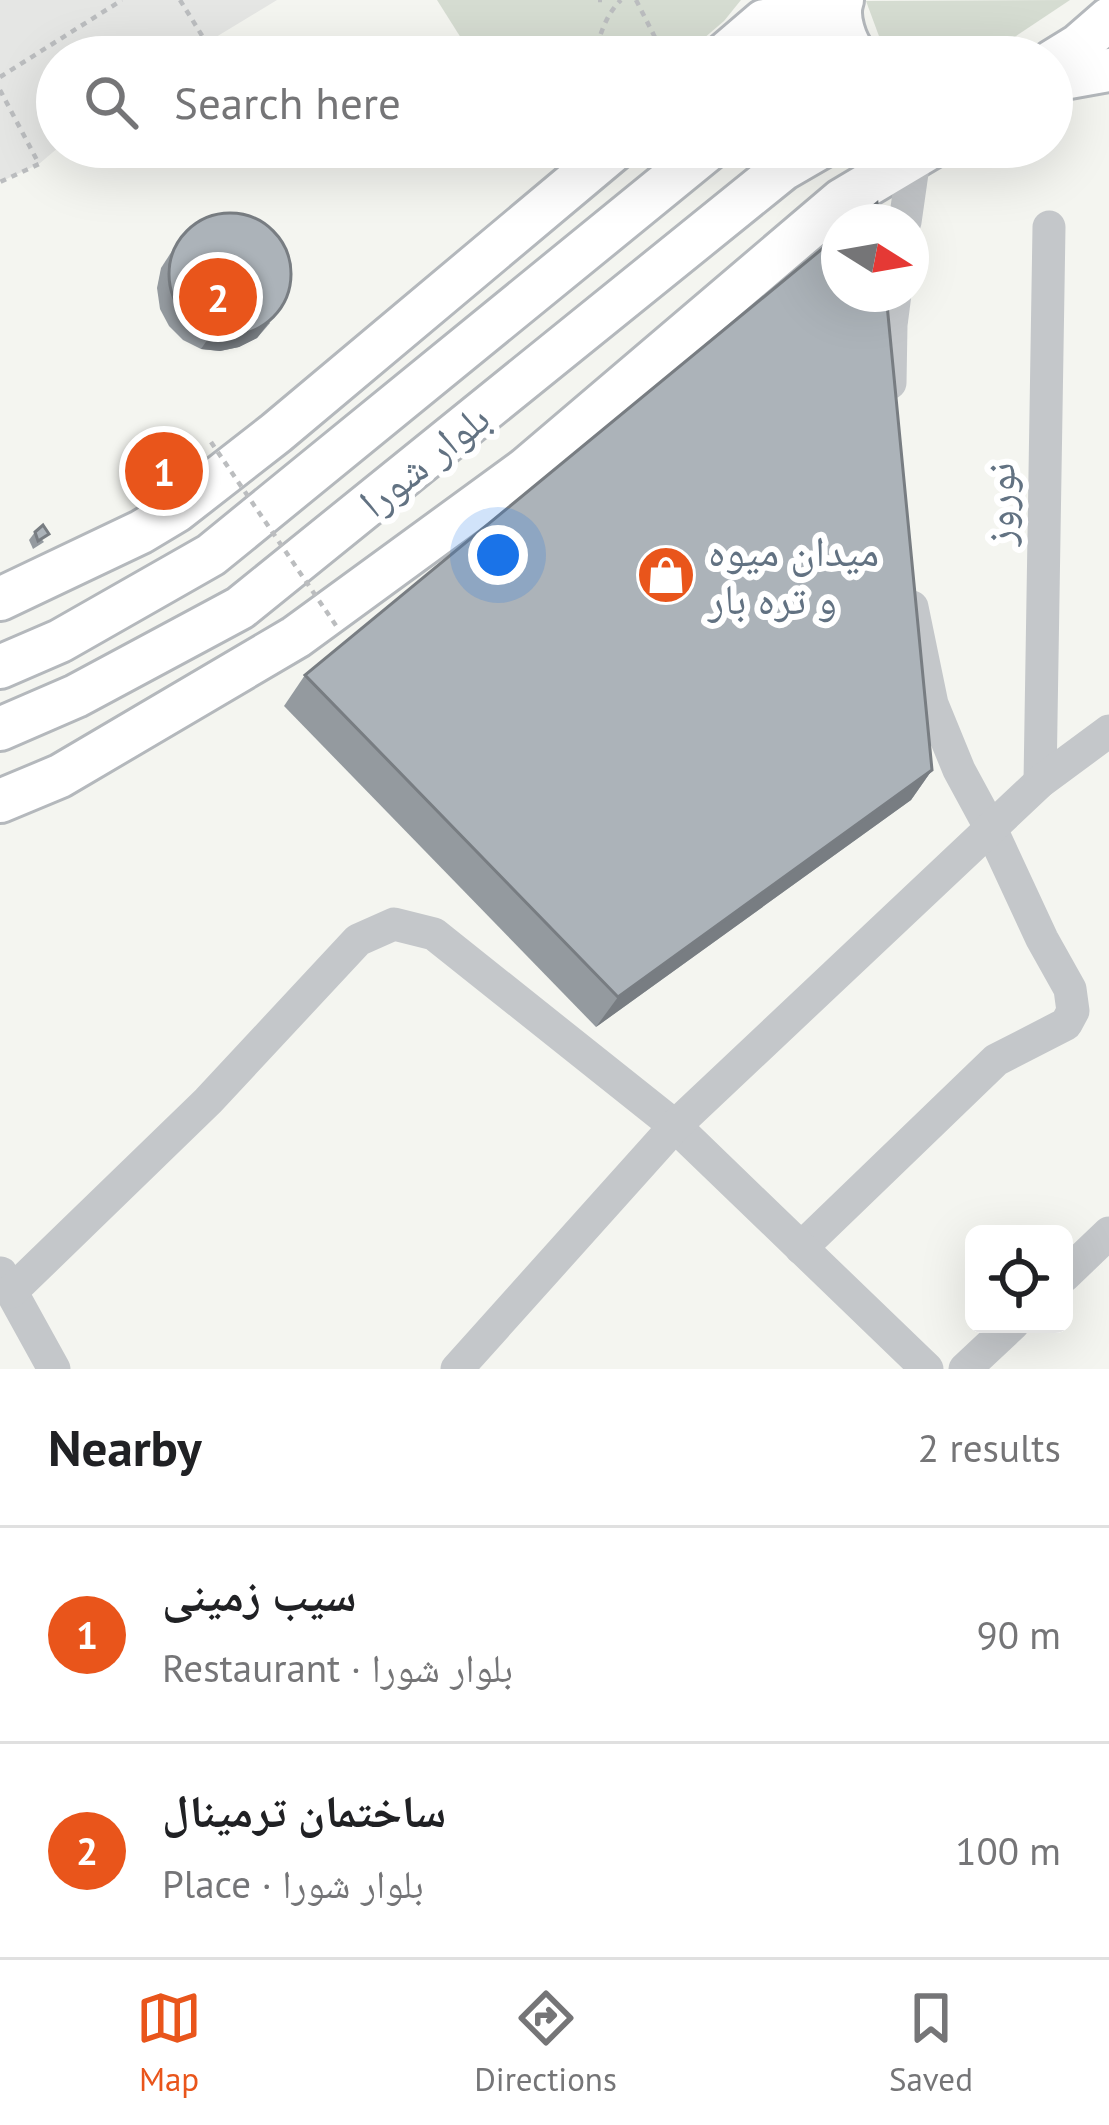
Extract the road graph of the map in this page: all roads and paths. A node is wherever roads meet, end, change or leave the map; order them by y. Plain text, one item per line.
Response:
1 (122, 0) edge
2 (180, 0) edge
3 (621, 0) edge
4 (636, 0) edge
5 (840, 6) edge
6 (1109, 19) edge
7 (65, 36) edge
8 (202, 36) edge
9 (600, 36) edge
10 (654, 36) edge
11 (746, 36) edge
12 (818, 36) edge
13 (848, 36) edge
14 (1073, 49) edge
15 (36, 54) edge
16 (1104, 74) edge
17 (0, 77) edge
18 (1073, 78) edge
19 (0, 90) edge
20 (36, 158) edge
21 (36, 165) edge
22 (593, 168) edge
23 (684, 168) edge
24 (777, 168) edge
25 (896, 168) edge
26 (918, 168) edge
27 (0, 182) edge
28 (909, 204) edge
29 (634, 207) junction
30 (1049, 227) dead end
31 (480, 265) junction
32 (893, 312) edge
33 (891, 420) edge
34 (211, 442) dead end
35 (905, 568) edge
36 (0, 599) edge
37 (337, 627) dead end
38 (0, 667) edge
39 (0, 729) edge
40 (1109, 731) edge
41 (1040, 782) junction
42 (0, 801) edge
43 (991, 830) junction
44 (675, 1126) junction
45 (1109, 1234) edge
46 (801, 1247) junction
47 (1073, 1268) edge
48 (6, 1282) edge
49 (1003, 1333) edge
50 (54, 1369) edge
51 (457, 1369) edge
52 (928, 1369) edge
53 (965, 1369) edge

1 - 7 path
2 - 8 path
3 - 9 path
4 - 10 path
5 - 11 main road
5 - 12 main road
5 - 13 main road
6 - 14 main road
15 - 17 path
16 - 18 main road
19 - 20 path
21 - 27 path
22 - 31 main road
23 - 29 main road, بلوار شورا
24 - 39 main road, بلوار شورا
25 - 42 main road
26 - 28 street
29 - 31 main road
29 - 38 main road, بلوار شورا
30 - 41 street, نوروز
31 - 36 main road
32 - 33 street
34 - 37 path, bridge
35 - 43 street
40 - 41 street
41 - 43 street
43 - 44 street
43 - 46 street
44 - 46 street
44 - 48 street
44 - 51 street
45 - 47 street
46 - 52 street
48 - 50 street
49 - 53 street

